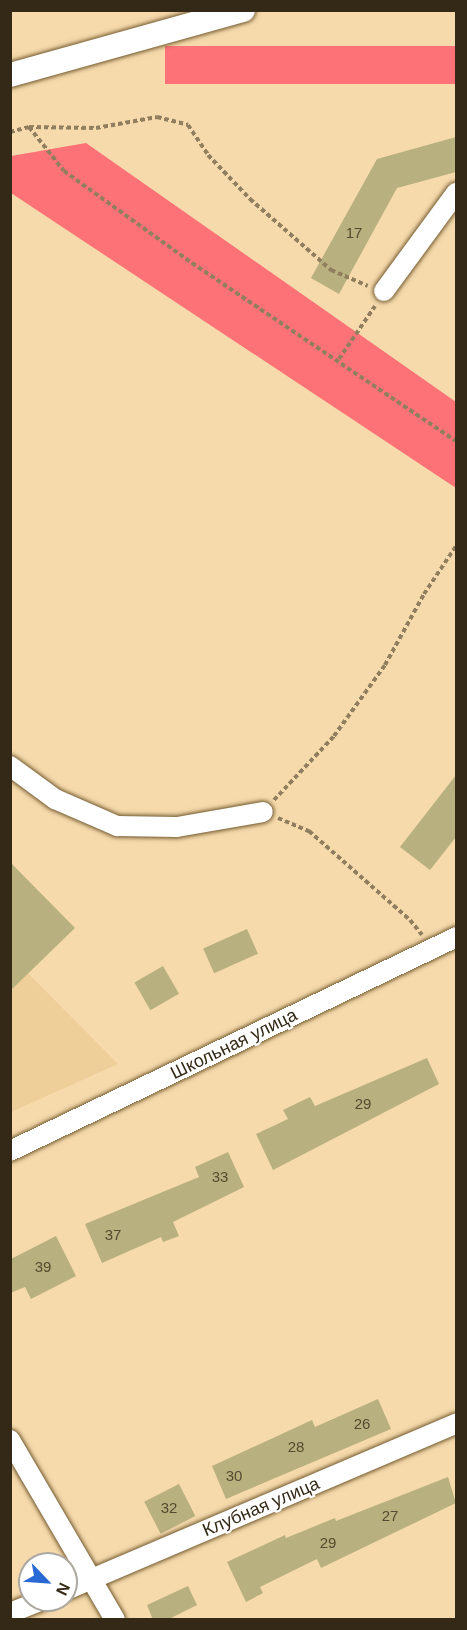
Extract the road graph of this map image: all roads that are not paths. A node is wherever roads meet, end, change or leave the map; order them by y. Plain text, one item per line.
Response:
1 (243, 10) edge
2 (10, 75) edge
3 (456, 194) edge
4 (384, 291) road end
5 (10, 766) edge
6 (264, 812) road end
7 (456, 937) edge
8 (10, 1151) edge
9 (456, 1425) edge
10 (10, 1440) edge
11 (92, 1579) junction
12 (78, 1585) edge
13 (115, 1620) edge

1 - 2 main road
3 - 4 street
5 - 6 street
7 - 8 street, Школьная улица
9 - 11 street, Клубная улица
10 - 11 street
11 - 12 street, Клубная улица
11 - 13 street

